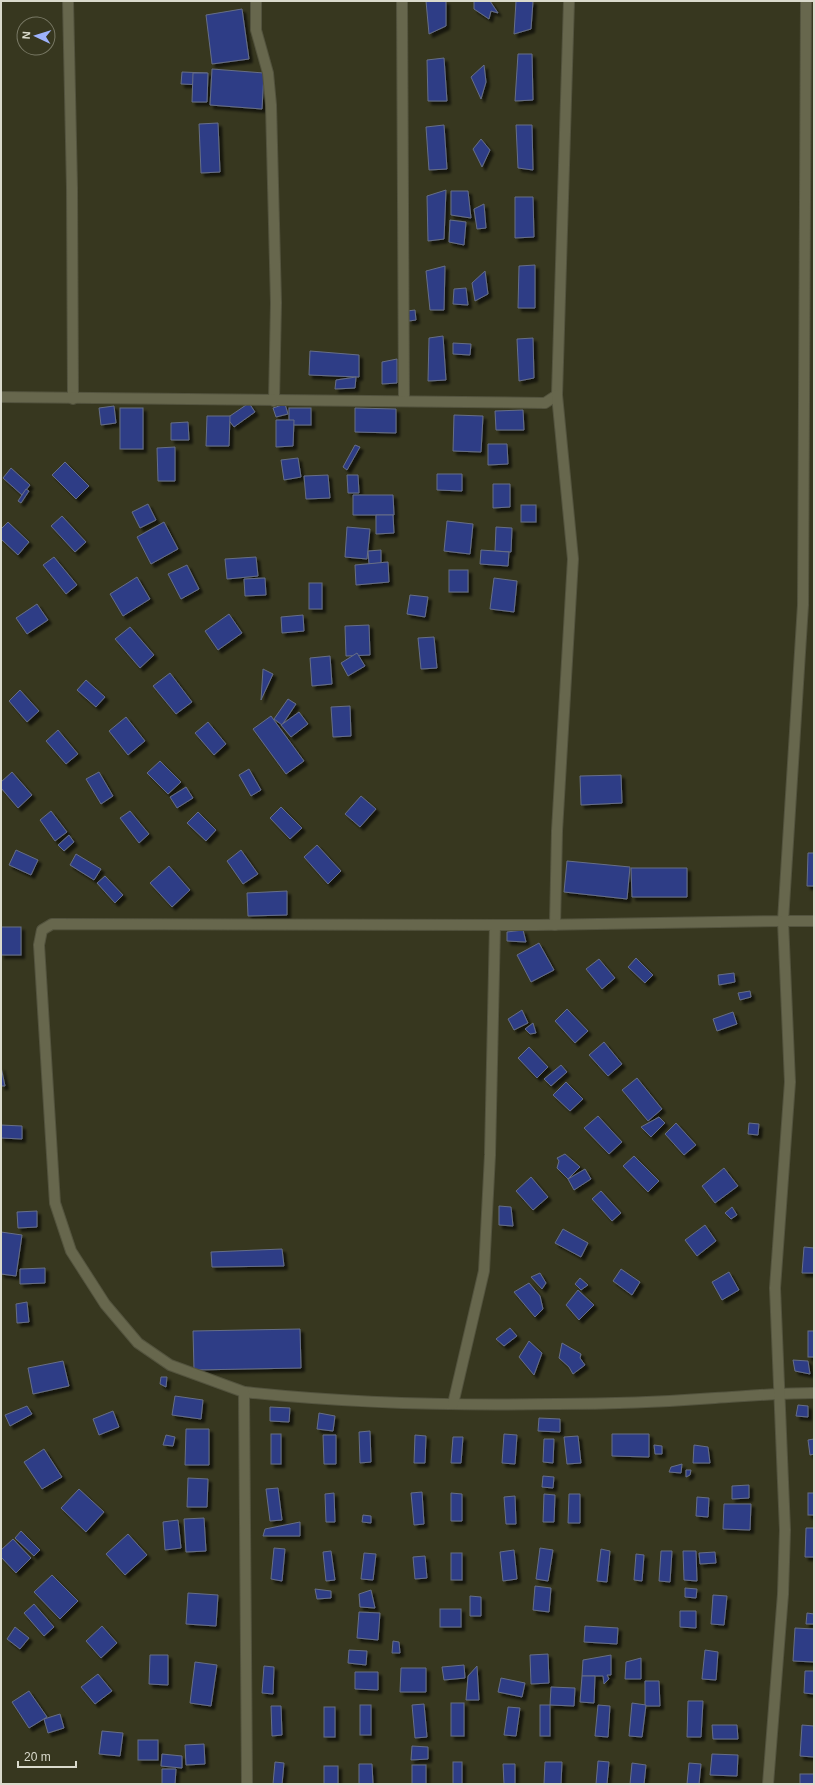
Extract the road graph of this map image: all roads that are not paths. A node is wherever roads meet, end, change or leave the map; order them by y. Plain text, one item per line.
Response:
1 (68, 1) edge
2 (256, 1) edge
3 (402, 1) edge
4 (569, 1) edge
5 (806, 1) edge
6 (809, 362) edge
7 (557, 395) junction
8 (1, 397) edge
9 (73, 399) junction
10 (274, 401) junction
11 (404, 401) junction
12 (783, 921) junction
13 (814, 922) edge
14 (495, 925) junction
15 (555, 925) junction
16 (244, 1392) junction
17 (779, 1393) junction
18 (814, 1393) edge
19 (453, 1404) junction
20 (247, 1784) edge
21 (768, 1784) edge

1 - 9 street
2 - 10 street
3 - 11 street
4 - 7 street
5 - 6 street
6 - 12 street
7 - 11 street
7 - 15 street
8 - 9 street
9 - 10 street
10 - 11 street
12 - 13 street
12 - 15 street
12 - 17 street
14 - 15 street
14 - 16 street
14 - 19 street
16 - 19 street
16 - 20 street
17 - 18 street
17 - 19 street
17 - 21 street

